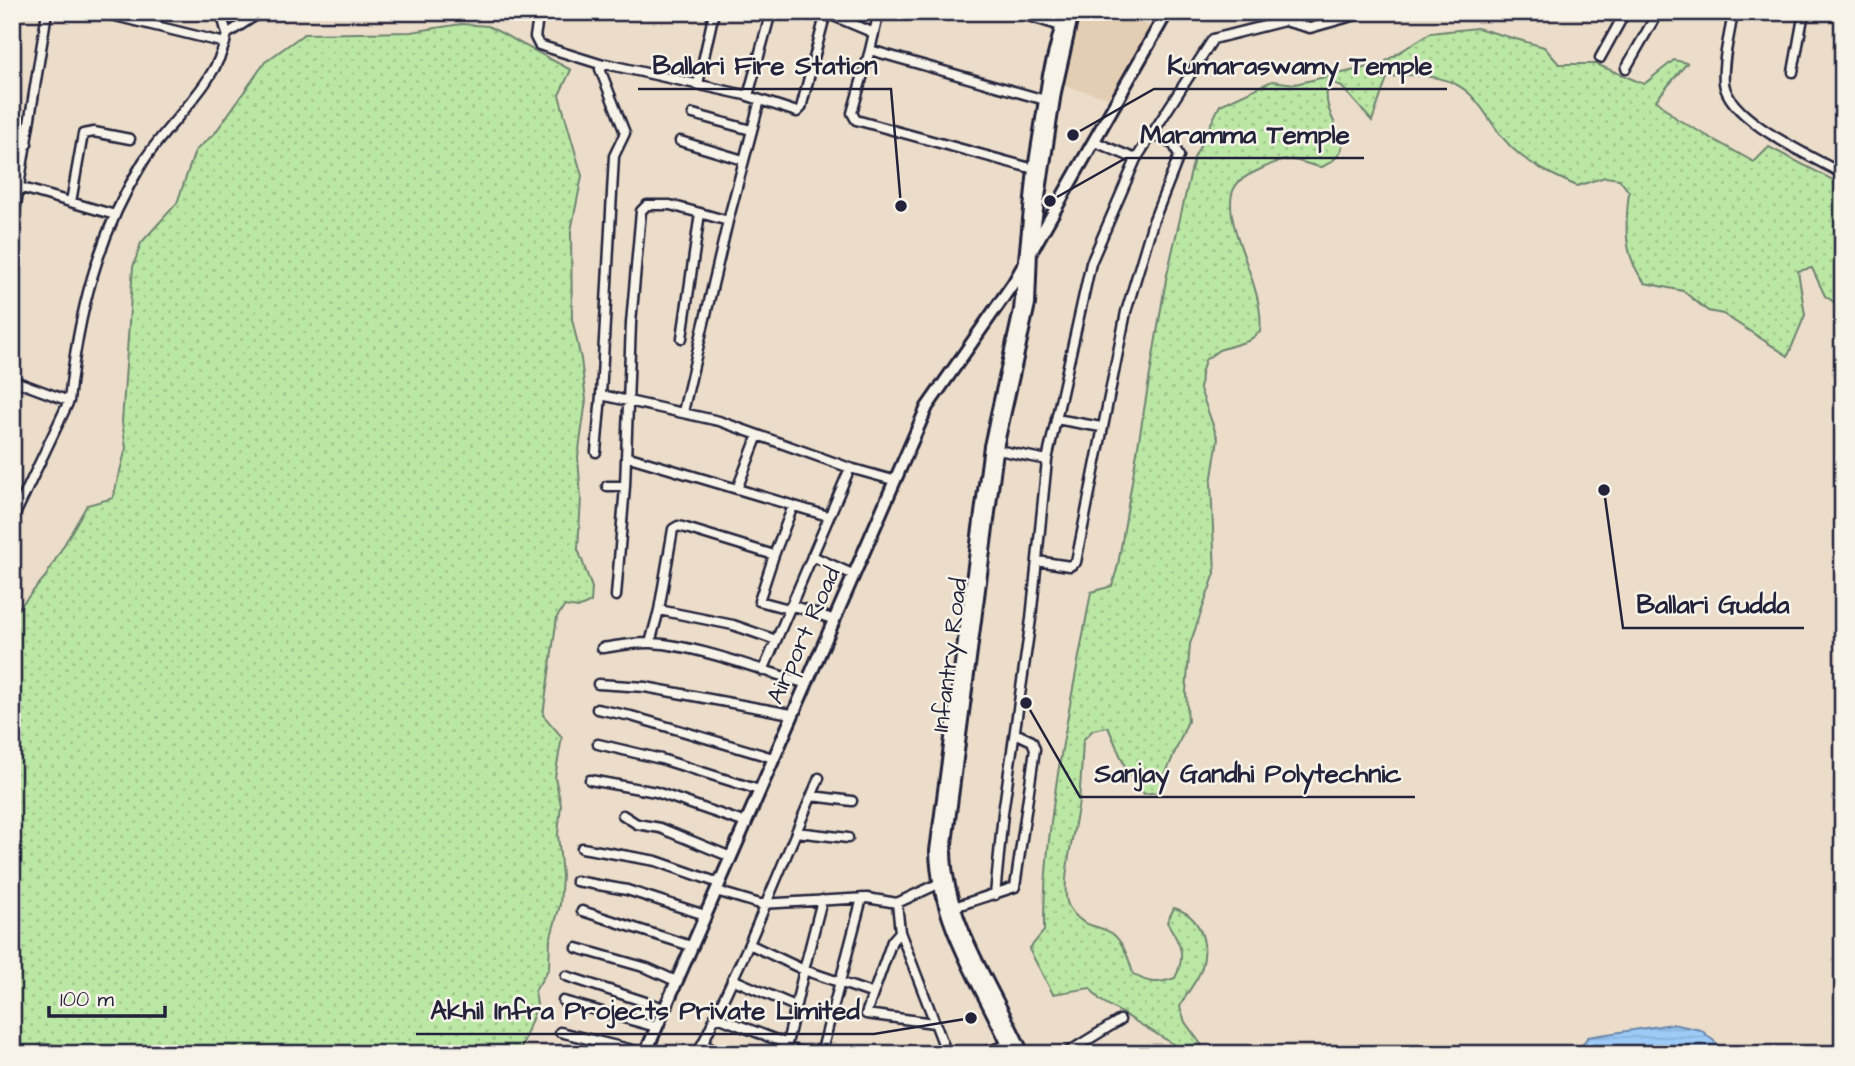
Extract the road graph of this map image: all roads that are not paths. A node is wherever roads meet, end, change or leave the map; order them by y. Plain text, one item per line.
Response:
1 (47, 12) edge
2 (99, 12) edge
3 (221, 12) edge
4 (261, 12) edge
5 (539, 12) edge
6 (714, 12) edge
7 (771, 12) edge
8 (879, 12) edge
9 (1015, 12) edge
10 (1065, 12) edge
11 (1073, 12) edge
12 (1167, 12) edge
13 (1367, 12) edge
14 (1597, 12) edge
15 (1658, 12) edge
16 (1734, 12) edge
17 (1804, 12) edge
18 (1623, 15) edge
19 (1061, 26) junction
20 (874, 33) junction
21 (227, 34) junction
22 (225, 43) junction
23 (870, 50) junction
24 (1600, 58) dead end
25 (603, 65) junction
26 (1626, 68) dead end
27 (1793, 72) dead end
28 (698, 83) junction
29 (748, 96) junction
30 (760, 100) junction
31 (1045, 100) junction
32 (693, 114) dead end
33 (751, 130) junction
34 (1154, 135) junction
35 (130, 139) dead end
36 (680, 141) dead end
37 (12, 142) edge
38 (1095, 142) junction
39 (27, 144) junction
40 (1136, 159) junction
41 (743, 160) junction
42 (1034, 169) junction
43 (1843, 174) edge
44 (17, 186) edge
45 (71, 202) junction
46 (700, 213) junction
47 (115, 215) junction
48 (728, 221) junction
49 (12, 230) edge
50 (1026, 257) junction
51 (682, 338) dead end
52 (12, 380) edge
53 (601, 396) junction
54 (69, 401) junction
55 (629, 401) junction
56 (683, 412) junction
57 (1056, 419) junction
58 (1101, 426) junction
59 (758, 435) junction
60 (998, 450) junction
61 (596, 452) dead end
62 (626, 456) junction
63 (1046, 460) junction
64 (849, 468) junction
65 (893, 480) junction
66 (607, 486) dead end
67 (625, 486) junction
68 (737, 489) junction
69 (793, 506) junction
70 (828, 516) junction
71 (12, 521) edge
72 (774, 555) junction
73 (813, 556) junction
74 (1037, 561) junction
75 (852, 574) junction
76 (616, 596) dead end
77 (790, 607) junction
78 (659, 610) junction
79 (832, 619) junction
80 (776, 640) junction
81 (650, 643) junction
82 (602, 648) dead end
83 (763, 671) junction
84 (804, 683) junction
85 (598, 684) dead end
86 (597, 709) dead end
87 (791, 714) junction
88 (1015, 733) junction
89 (598, 744) dead end
90 (773, 758) junction
91 (819, 778) dead end
92 (590, 780) dead end
93 (760, 790) junction
94 (813, 796) junction
95 (852, 802) dead end
96 (623, 815) dead end
97 (746, 823) junction
98 (796, 832) junction
99 (848, 838) dead end
100 (582, 848) dead end
101 (731, 857) junction
102 (576, 881) dead end
103 (938, 884) junction
104 (718, 887) junction
105 (995, 895) junction
106 (862, 898) junction
107 (822, 901) junction
108 (897, 903) junction
109 (764, 904) junction
110 (950, 908) junction
111 (582, 911) dead end
112 (705, 915) junction
113 (900, 932) junction
114 (749, 944) junction
115 (691, 946) junction
116 (577, 948) dead end
117 (804, 970) junction
118 (566, 975) dead end
119 (732, 979) junction
120 (676, 981) junction
121 (838, 984) junction
122 (871, 993) junction
123 (563, 1001) dead end
124 (795, 1006) junction
125 (664, 1008) junction
126 (715, 1016) junction
127 (1120, 1020) dead end
128 (934, 1023) junction
129 (656, 1027) junction
130 (560, 1031) dead end
131 (702, 1044) junction
132 (1013, 1047) edge
133 (786, 1048) edge
134 (645, 1054) edge
135 (698, 1054) edge
136 (726, 1054) edge
137 (813, 1054) edge
138 (821, 1054) edge
139 (947, 1054) edge
140 (977, 1054) edge
141 (1023, 1054) edge
142 (1065, 1054) edge

1 - 39 street
2 - 22 street
3 - 21 street
4 - 21 street
5 - 25 street
6 - 28 street
7 - 29 street
8 - 20 street
9 - 19 street
10 - 19 street
11 - 50 street
12 - 38 street, Airport Road
13 - 34 street
14 - 18 street
15 - 26 street
16 - 43 street
17 - 27 street
18 - 24 street
19 - 31 street
20 - 23 street
20 - 30 street
21 - 22 street
22 - 47 street
23 - 31 street
23 - 42 street
25 - 28 street
25 - 53 street
28 - 29 street
29 - 30 street
30 - 33 street
31 - 42 street
32 - 33 street
33 - 41 street
34 - 40 street
34 - 58 street
35 - 45 street
36 - 41 street
37 - 39 street
38 - 40 street
38 - 50 street, Airport Road
39 - 44 street
40 - 57 street
41 - 48 street
42 - 50 street
44 - 45 street
44 - 49 street
45 - 47 street
46 - 48 street
46 - 51 street
46 - 55 street
47 - 54 street
48 - 56 street
50 - 60 street, Infantry Road
50 - 65 street, Airport Road
50 - 103 street, Infantry Road
52 - 54 street
53 - 55 street
53 - 61 street
54 - 71 street
55 - 56 street
55 - 62 street
56 - 59 street
57 - 58 street
57 - 63 street
58 - 74 street
59 - 64 street
59 - 68 street
60 - 63 street
60 - 110 street, Infantry Road
62 - 67 street
62 - 68 street
63 - 74 street
64 - 65 street
64 - 70 street
65 - 75 street, Airport Road
66 - 67 street
67 - 76 street
68 - 69 street
69 - 70 street
69 - 72 street
70 - 73 street
72 - 77 street
72 - 78 street
73 - 75 street
73 - 77 street
74 - 88 street
75 - 79 street, Airport Road
77 - 79 street
77 - 80 street
78 - 80 street
78 - 81 street
79 - 84 street, Airport Road
80 - 83 street
81 - 82 street
81 - 83 street
83 - 84 street
84 - 87 street, Airport Road
85 - 87 street
86 - 90 street
87 - 90 street, Airport Road
88 - 105 street
88 - 105 street
89 - 93 street
90 - 93 street, Airport Road
91 - 94 street
92 - 97 street
93 - 97 street, Airport Road
94 - 95 street
94 - 98 street
96 - 101 street
97 - 101 street, Airport Road
98 - 99 street
98 - 109 street
100 - 104 street
101 - 104 street, Airport Road
102 - 112 street
103 - 108 street
103 - 110 street, Infantry Road
104 - 109 street
104 - 112 street, Airport Road
105 - 110 street
106 - 107 street
106 - 108 street
106 - 121 street
107 - 109 street
107 - 117 street
108 - 113 street
109 - 114 street
110 - 132 street, Infantry Road
111 - 115 street
112 - 115 street, Airport Road
113 - 122 street
113 - 128 street
114 - 117 street
114 - 119 street
115 - 120 street, Airport Road
116 - 120 street
117 - 121 street
117 - 124 street
118 - 125 street
119 - 124 street
119 - 126 street
120 - 125 street, Airport Road
121 - 122 street
121 - 138 street
122 - 128 street
123 - 129 street
124 - 133 street
125 - 129 street, Airport Road
126 - 131 street
126 - 133 street
127 - 142 street
128 - 139 street
129 - 134 street, Airport Road
130 - 134 street
131 - 135 street
131 - 136 street
132 - 140 street
132 - 141 street, Infantry Road
133 - 137 street

